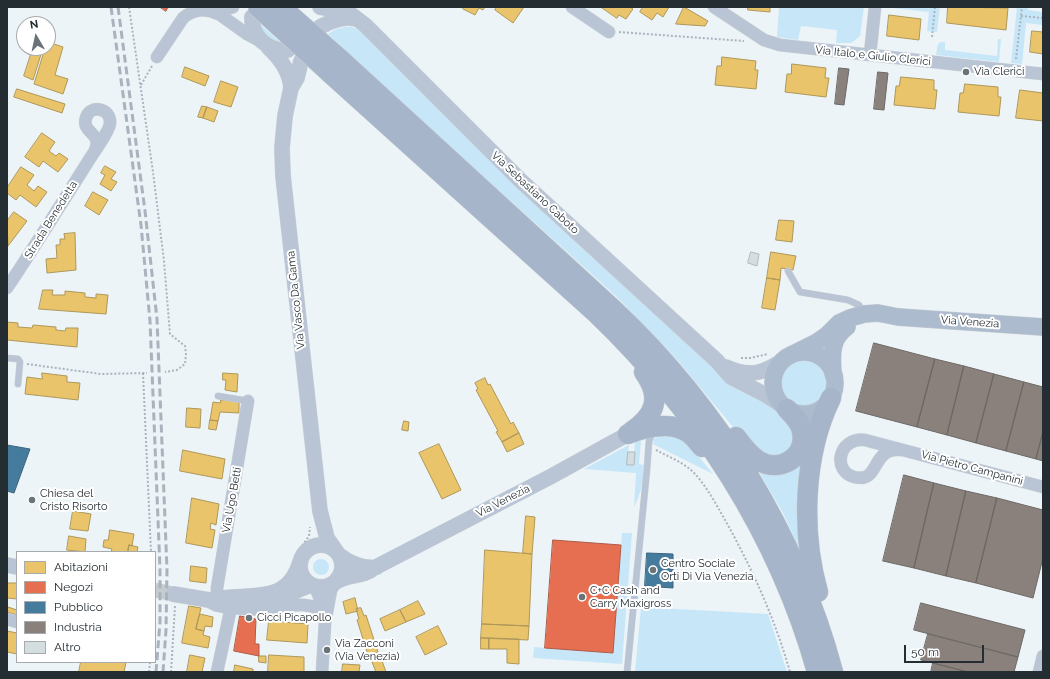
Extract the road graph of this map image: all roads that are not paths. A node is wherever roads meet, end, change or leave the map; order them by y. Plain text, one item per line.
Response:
1 (233, 7) edge
2 (282, 7) edge
3 (320, 7) edge
4 (572, 7) edge
5 (714, 7) edge
6 (875, 7) edge
7 (218, 9) edge
8 (185, 12) edge
9 (255, 12) edge
10 (315, 19) edge
11 (357, 19) junction
12 (610, 32) road end
13 (263, 43) junction
14 (288, 50) dead end
15 (870, 55) junction
16 (157, 57) road end
17 (301, 62) dead end
18 (335, 66) junction
19 (1043, 74) edge
20 (291, 88) junction
21 (95, 150) dead end
22 (788, 271) dead end
23 (7, 288) edge
24 (578, 297) junction
25 (864, 318) junction
26 (1043, 327) edge
27 (642, 337) junction
28 (788, 357) junction
29 (7, 358) edge
30 (717, 361) junction
31 (834, 378) junction
32 (18, 384) dead end
33 (218, 396) dead end
34 (831, 398) junction
35 (248, 402) joint
36 (785, 408) junction
37 (665, 426) junction
38 (628, 434) junction
39 (648, 444) junction
40 (901, 450) junction
41 (1043, 487) edge
42 (320, 511) junction
43 (770, 547) junction
44 (338, 553) junction
45 (301, 556) junction
46 (377, 567) junction
47 (336, 582) junction
48 (287, 585) junction
49 (313, 586) junction
50 (175, 599) tunnel mouth
51 (213, 599) junction
52 (232, 607) junction
53 (252, 608) junction
54 (324, 619) junction
55 (1043, 656) edge
56 (217, 672) edge
57 (322, 672) edge
58 (628, 672) edge
59 (817, 672) edge
60 (833, 672) edge
61 (837, 672) edge
62 (1039, 672) edge

1 - 7 street
2 - 18 highway, bridge
3 - 11 street, Via Sebastiano Caboto
4 - 12 street
5 - 15 street, Via Italo e Giulio Clerici
6 - 15 street
7 - 8 street
7 - 13 street
8 - 16 street
9 - 13 street
9 - 18 highway, bridge
10 - 11 street
11 - 30 street, Via Sebastiano Caboto
13 - 14 street
13 - 20 street
15 - 19 street, Via Italo e Giulio Clerici
17 - 20 street
18 - 24 highway
18 - 27 highway
20 - 42 street, Via Vasco Da Gama
21 - 23 street, Strada Benedetta
22 - 25 lane
24 - 38 highway
24 - 43 highway
25 - 26 main road, Via Venezia
25 - 28 main road, Via Venezia
25 - 31 main road, Via Venezia
27 - 36 highway
27 - 60 highway
28 - 30 street, Via Sebastiano Caboto
28 - 31 main road
28 - 36 main road
29 - 32 lane
30 - 36 street, Via Sebastiano Caboto
31 - 34 main road, Via Venezia
33 - 35 lane
34 - 36 main road
34 - 61 highway
35 - 51 street, Via Ugo Betti
37 - 38 highway
37 - 39 lane
37 - 43 highway
38 - 39 lane
38 - 46 street, Via Venezia
39 - 58 lane
40 - 40 street, Via Pietro Campanini
40 - 41 street, Via Pietro Campanini
42 - 44 street, Via Vasco Da Gama
42 - 45 street, Via Vasco Da Gama
43 - 59 highway
44 - 45 street
44 - 46 street
44 - 47 street
45 - 48 street
45 - 49 street
46 - 47 street, Via Venezia
47 - 49 street, Via Venezia
47 - 54 street
48 - 51 street, Via Venezia
48 - 52 street
49 - 53 street, Via Venezia
49 - 54 street
50 - 51 street, Via Venezia
51 - 52 street, Via Venezia
52 - 53 street, Via Venezia
52 - 56 street
53 - 54 street
54 - 57 street
55 - 62 street

